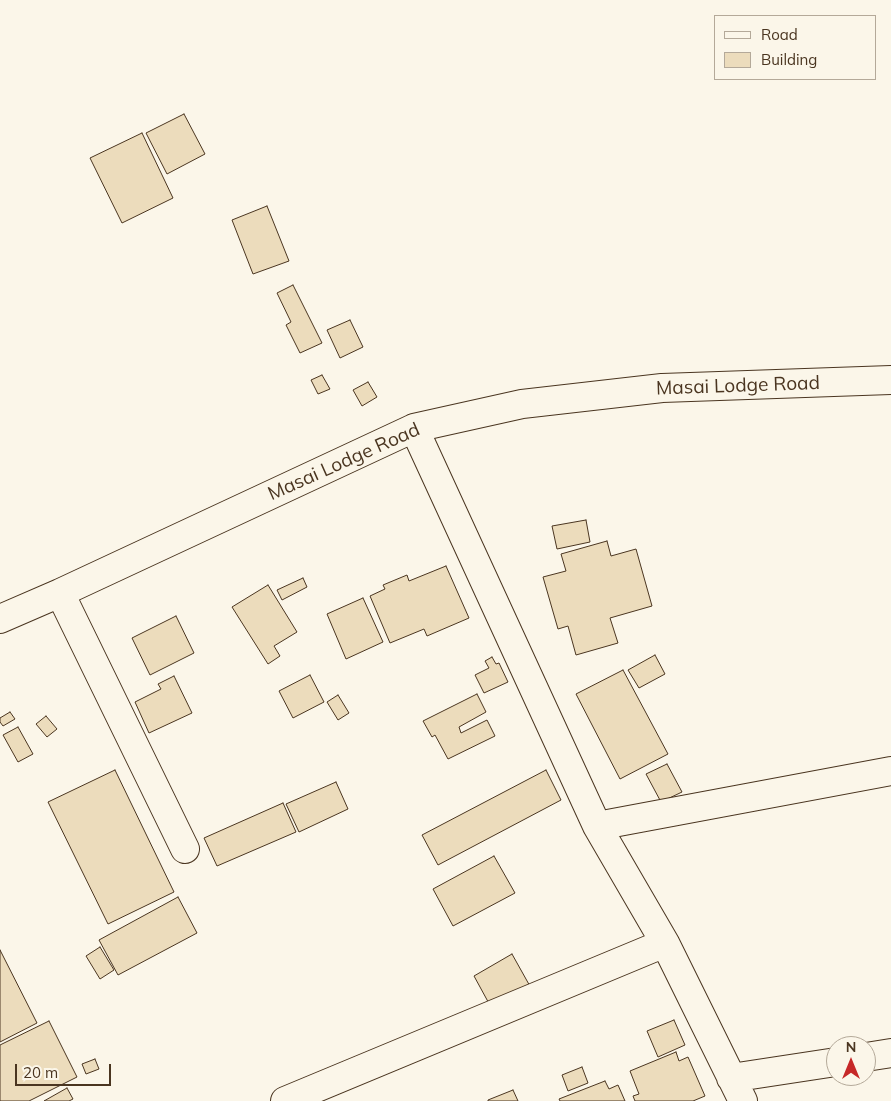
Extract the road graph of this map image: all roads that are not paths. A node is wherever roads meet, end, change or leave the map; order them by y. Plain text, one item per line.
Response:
1 (891, 380) edge
2 (414, 428) junction
3 (60, 592) junction
4 (0, 619) edge
5 (891, 771) edge
6 (597, 826) junction
7 (185, 849) dead end
8 (665, 943) junction
9 (891, 1053) edge
10 (876, 1055) edge
11 (826, 1065) edge
12 (737, 1090) edge
13 (286, 1101) edge

1 - 2 street, Masai Lodge Road
2 - 3 street, Masai Lodge Road
2 - 6 street
3 - 4 street, Masai Lodge Road
3 - 7 street
5 - 6 street
6 - 8 street
8 - 12 street
8 - 13 street
9 - 10 street
11 - 12 street

